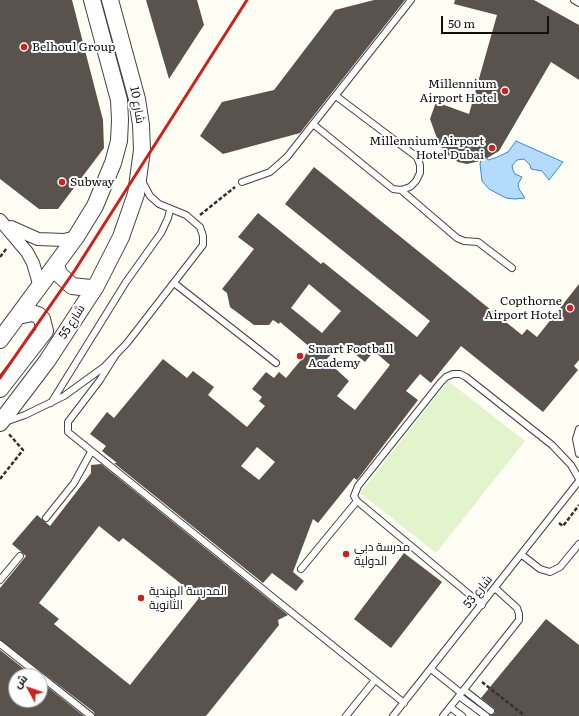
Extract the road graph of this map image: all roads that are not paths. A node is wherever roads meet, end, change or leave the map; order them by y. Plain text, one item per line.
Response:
1 (92, 0) edge
2 (110, 0) edge
3 (412, 0) edge
4 (574, 0) edge
5 (579, 3) edge
6 (336, 96) junction
7 (313, 124) junction
8 (140, 175) junction
9 (242, 182) road end
10 (402, 190) junction
11 (170, 210) junction
12 (131, 212) joint
13 (2, 221) edge
14 (76, 237) junction
15 (56, 265) junction
16 (512, 268) dead end
17 (174, 283) junction
18 (96, 286) junction
19 (40, 287) junction
20 (18, 316) junction
21 (0, 340) edge
22 (115, 356) junction
23 (276, 363) dead end
24 (0, 389) edge
25 (50, 404) junction
26 (2, 425) edge
27 (579, 429) edge
28 (92, 452) junction
29 (579, 454) edge
30 (579, 480) edge
31 (357, 501) junction
32 (46, 518) dead end
33 (579, 544) edge
34 (522, 555) junction
35 (20, 556) dead end
36 (301, 569) dead end
37 (0, 580) edge
38 (495, 588) junction
39 (482, 605) junction
40 (0, 644) edge
41 (431, 669) junction
42 (374, 680) junction
43 (462, 693) junction
44 (404, 703) junction
45 (450, 707) junction
46 (488, 714) edge
47 (91, 716) edge
48 (346, 716) edge
49 (394, 716) edge
50 (443, 716) edge
51 (462, 716) edge

1 - 14 street, شارع 10
2 - 8 street, شارع 10
3 - 6 lane
4 - 5 lane
6 - 7 lane
6 - 10 lane
7 - 9 lane
7 - 10 lane
8 - 11 lane
8 - 12 street, شارع 10
10 - 16 lane
11 - 17 lane
11 - 25 lane
12 - 18 street, شارع 55
13 - 14 street
13 - 19 street
14 - 15 street
15 - 18 street
15 - 19 street
17 - 22 lane
17 - 23 lane
18 - 26 street, شارع 55
19 - 20 street
20 - 21 street
20 - 24 street
22 - 25 lane
22 - 28 lane
25 - 26 lane
27 - 29 lane
28 - 32 lane
28 - 42 lane
30 - 31 lane
30 - 34 lane, شارع 53
31 - 36 lane
31 - 39 lane
33 - 34 lane
34 - 38 lane, شارع 53
35 - 37 lane
38 - 39 lane, شارع 53
38 - 43 lane
39 - 41 lane, شارع 53
40 - 47 lane
41 - 43 lane
41 - 44 lane, شارع 53
42 - 44 lane
42 - 48 lane
43 - 45 lane
43 - 46 lane
44 - 49 lane, شارع 53
45 - 50 lane
45 - 51 lane

